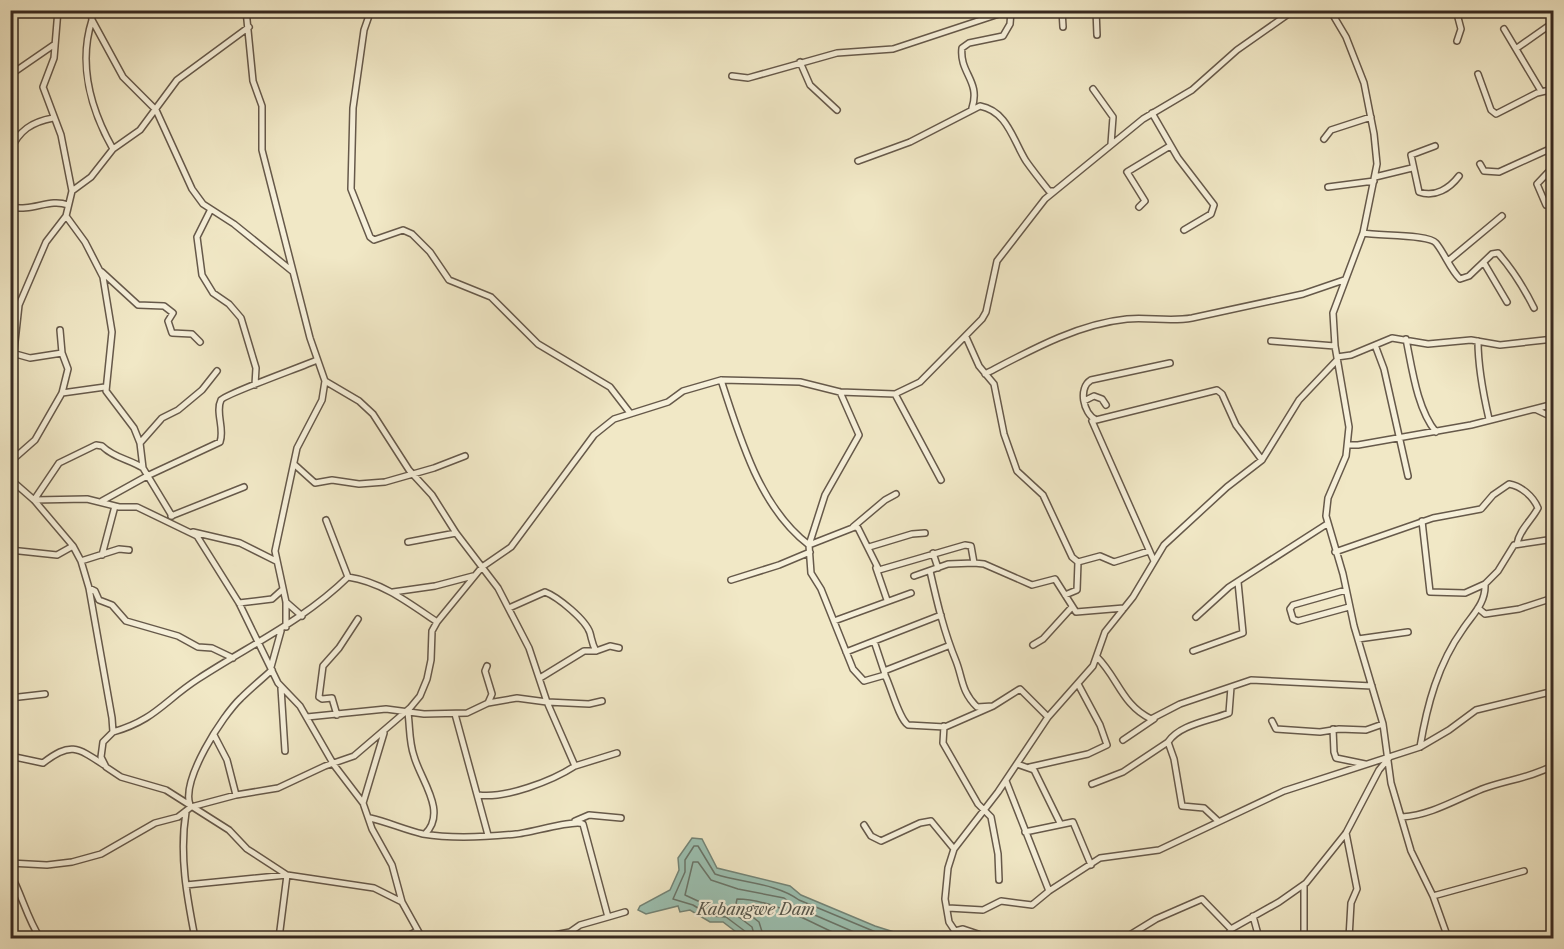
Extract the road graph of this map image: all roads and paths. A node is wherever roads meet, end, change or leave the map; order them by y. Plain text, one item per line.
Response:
1 (58, 10) edge
2 (91, 10) edge
3 (246, 10) edge
4 (371, 10) edge
5 (1062, 10) edge
6 (1096, 10) edge
7 (1294, 10) edge
8 (1330, 10) edge
9 (1456, 10) edge
10 (1011, 11) edge
11 (92, 20) junction
12 (1554, 22) edge
13 (249, 27) junction
14 (1063, 27) dead end
15 (1504, 28) dead end
16 (1097, 35) dead end
17 (1457, 41) dead end
18 (55, 44) junction
19 (1518, 48) junction
20 (800, 62) junction
21 (1478, 74) dead end
22 (10, 75) edge
23 (732, 76) dead end
24 (1093, 89) dead end
25 (1554, 89) edge
26 (1541, 91) junction
27 (972, 108) junction
28 (156, 110) junction
29 (837, 110) dead end
30 (1152, 113) junction
31 (1371, 117) junction
32 (53, 118) junction
33 (1324, 139) dead end
34 (1111, 144) junction
35 (1170, 146) junction
36 (1435, 146) dead end
37 (1554, 147) edge
38 (112, 149) junction
39 (10, 151) edge
40 (858, 161) dead end
41 (1480, 164) dead end
42 (1554, 166) edge
43 (1412, 168) junction
44 (1459, 176) dead end
45 (1374, 179) junction
46 (1328, 187) dead end
47 (72, 191) junction
48 (1054, 191) junction
49 (68, 205) junction
50 (1546, 205) dead end
51 (10, 207) edge
52 (1139, 207) dead end
53 (210, 211) junction
54 (66, 216) junction
55 (1502, 216) dead end
56 (1184, 230) dead end
57 (1363, 233) junction
58 (1448, 261) junction
59 (1484, 263) junction
60 (101, 271) junction
61 (293, 272) junction
62 (1344, 280) junction
63 (1507, 302) dead end
64 (1534, 308) dead end
65 (60, 330) dead end
66 (966, 337) junction
67 (1406, 339) junction
68 (1554, 339) edge
69 (1271, 341) dead end
70 (1478, 341) junction
71 (200, 342) dead end
72 (1375, 345) junction
73 (1335, 346) junction
74 (12, 353) edge
75 (62, 353) junction
76 (1337, 358) junction
77 (317, 360) junction
78 (1170, 363) dead end
79 (217, 371) dead end
80 (985, 374) junction
81 (721, 380) junction
82 (325, 381) junction
83 (255, 385) junction
84 (10, 387) edge
85 (105, 387) junction
86 (840, 392) junction
87 (62, 393) junction
88 (895, 394) junction
89 (1084, 402) junction
90 (1554, 404) edge
91 (1106, 405) dead end
92 (1536, 410) junction
93 (630, 413) junction
94 (1554, 418) edge
95 (1489, 419) junction
96 (1096, 420) junction
97 (1436, 432) junction
98 (1398, 438) junction
99 (140, 443) junction
100 (1348, 445) junction
101 (465, 456) dead end
102 (1262, 460) junction
103 (10, 462) edge
104 (143, 468) junction
105 (296, 469) junction
106 (412, 474) junction
107 (147, 476) junction
108 (1407, 476) dead end
109 (10, 479) edge
110 (941, 480) dead end
111 (244, 487) dead end
112 (896, 494) dead end
113 (34, 500) junction
114 (100, 501) junction
115 (115, 506) junction
116 (172, 516) junction
117 (164, 519) junction
118 (326, 520) dead end
119 (1422, 521) junction
120 (1327, 524) junction
121 (853, 527) junction
122 (191, 532) junction
123 (456, 533) junction
124 (925, 533) dead end
125 (1554, 539) edge
126 (408, 542) dead end
127 (1517, 544) junction
128 (73, 546) junction
129 (868, 547) junction
130 (809, 548) junction
131 (10, 550) edge
132 (129, 550) dead end
133 (1149, 551) junction
134 (1335, 552) junction
135 (933, 553) junction
136 (102, 555) junction
137 (81, 561) junction
138 (276, 561) junction
139 (1154, 561) junction
140 (1078, 562) junction
141 (974, 563) junction
142 (482, 567) junction
143 (876, 567) junction
144 (938, 568) junction
145 (930, 571) junction
146 (474, 576) junction
147 (914, 576) dead end
148 (348, 578) junction
149 (731, 580) dead end
150 (1238, 582) junction
151 (1485, 584) junction
152 (89, 588) junction
153 (282, 590) junction
154 (1346, 590) junction
155 (393, 592) junction
156 (911, 593) dead end
157 (1065, 595) junction
158 (1553, 598) edge
159 (887, 600) junction
160 (286, 602) junction
161 (239, 603) junction
162 (1072, 607) junction
163 (1349, 607) junction
164 (509, 608) junction
165 (1124, 608) junction
166 (1478, 608) junction
167 (941, 615) junction
168 (302, 616) junction
169 (1196, 616) dead end
170 (358, 619) dead end
171 (834, 621) junction
172 (437, 622) junction
173 (284, 629) junction
174 (1408, 632) dead end
175 (1358, 639) junction
176 (874, 641) junction
177 (260, 643) junction
178 (1033, 645) dead end
179 (948, 646) junction
180 (619, 648) dead end
181 (596, 651) junction
182 (1193, 651) dead end
183 (846, 652) junction
184 (1097, 657) junction
185 (233, 658) junction
186 (487, 666) dead end
187 (272, 668) junction
188 (885, 673) junction
189 (540, 678) junction
190 (1078, 684) junction
191 (1372, 686) junction
192 (1231, 687) junction
193 (281, 688) junction
194 (1554, 691) edge
195 (45, 694) dead end
196 (10, 698) edge
197 (602, 701) dead end
198 (547, 702) junction
199 (488, 703) junction
200 (993, 706) junction
201 (406, 713) junction
202 (455, 714) junction
203 (337, 715) junction
204 (307, 717) junction
205 (1048, 717) junction
206 (1154, 719) junction
207 (1272, 721) dead end
208 (1383, 724) junction
209 (944, 726) junction
210 (1333, 729) junction
211 (113, 732) junction
212 (384, 732) junction
213 (214, 735) junction
214 (1123, 740) dead end
215 (1167, 742) junction
216 (1420, 747) junction
217 (285, 751) dead end
218 (617, 753) dead end
219 (10, 756) edge
220 (1389, 758) junction
221 (1017, 764) junction
222 (1365, 764) junction
223 (334, 765) junction
224 (1554, 765) edge
225 (106, 766) junction
226 (575, 766) junction
227 (1030, 767) junction
228 (1006, 781) junction
229 (1092, 784) dead end
230 (236, 795) junction
231 (478, 795) junction
232 (363, 803) junction
233 (191, 807) junction
234 (985, 809) junction
235 (186, 812) junction
236 (370, 818) junction
237 (621, 818) dead end
238 (1402, 818) junction
239 (573, 821) junction
240 (1218, 821) junction
241 (1060, 823) junction
242 (864, 825) dead end
243 (1025, 832) junction
244 (1346, 833) junction
245 (425, 834) junction
246 (488, 836) junction
247 (954, 849) junction
248 (10, 863) edge
249 (1091, 865) junction
250 (1524, 871) dead end
251 (10, 873) edge
252 (286, 875) junction
253 (999, 880) dead end
254 (186, 885) junction
255 (1304, 885) junction
256 (1049, 891) junction
257 (1433, 896) junction
258 (402, 902) junction
259 (948, 908) junction
260 (626, 912) dead end
261 (1254, 916) junction
262 (608, 917) junction
263 (1231, 929) junction
264 (417, 931) junction
265 (40, 939) edge
266 (195, 939) edge
267 (279, 939) edge
268 (404, 939) edge
269 (422, 939) edge
270 (539, 939) edge
271 (990, 939) edge
272 (1125, 939) edge
273 (1227, 939) edge
274 (1260, 939) edge
275 (1304, 939) edge
276 (1349, 939) edge
277 (1448, 939) edge

1 - 18 street
2 - 11 street
3 - 13 street
4 - 93 street
5 - 14 street
6 - 16 street
7 - 30 street
8 - 31 street
9 - 17 street
10 - 20 street
10 - 27 street
11 - 28 street
11 - 38 street
12 - 19 street
13 - 28 street
13 - 61 street
15 - 19 street
18 - 22 street
18 - 32 street
19 - 26 street
20 - 23 street
20 - 29 street
21 - 26 street
24 - 34 street
25 - 26 street
27 - 40 street
27 - 48 street
28 - 38 street
28 - 53 street
30 - 34 street
30 - 35 street
31 - 33 street
31 - 45 street
32 - 39 street
32 - 47 street
34 - 48 street
35 - 52 street
35 - 56 street
36 - 43 street
37 - 41 street
38 - 47 street
42 - 50 street
43 - 44 street
43 - 45 street
45 - 46 street
45 - 57 street
47 - 49 street
48 - 66 street
49 - 51 street
49 - 54 street
53 - 61 street
53 - 83 street
54 - 60 street
54 - 74 street
55 - 58 street
57 - 58 street
57 - 62 street
58 - 59 street
59 - 63 street
59 - 64 street
60 - 71 street
60 - 85 street
61 - 77 street
62 - 73 street
62 - 80 street
65 - 75 street
66 - 80 street
66 - 88 street
67 - 70 street
67 - 72 street
67 - 97 street
68 - 70 street
69 - 73 street
70 - 95 street
72 - 76 street
72 - 98 street
73 - 76 street
74 - 75 street
74 - 84 street
75 - 87 street
76 - 100 street
76 - 102 street
77 - 82 street
77 - 83 street
78 - 89 street
79 - 99 street
80 - 140 street
81 - 86 street
81 - 93 street
81 - 130 street
82 - 105 street
82 - 106 street
83 - 107 street
85 - 87 street
85 - 99 street
86 - 88 street
86 - 130 street
87 - 103 street
88 - 110 street
89 - 91 street
89 - 96 street
90 - 92 street
92 - 94 street
92 - 95 street
93 - 142 street
95 - 97 street
96 - 102 street
96 - 133 street
97 - 98 street
98 - 100 street
98 - 108 street
99 - 104 street
100 - 120 street
101 - 106 street
102 - 139 street
104 - 107 street
104 - 113 street
105 - 106 street
105 - 138 street
106 - 123 street
107 - 114 street
107 - 116 street
109 - 113 street
111 - 116 street
112 - 121 street
113 - 114 street
113 - 128 street
114 - 115 street
115 - 117 street
115 - 136 street
116 - 117 street
117 - 122 street
118 - 148 street
119 - 127 street
119 - 134 street
119 - 151 street
120 - 134 street
120 - 150 street
121 - 129 street
121 - 130 street
122 - 138 street
122 - 161 street
123 - 126 street
123 - 142 street
124 - 129 street
125 - 127 street
127 - 151 street
128 - 131 street
128 - 137 street
129 - 143 street
130 - 149 street
130 - 171 street
132 - 136 street
133 - 139 street
133 - 140 street
134 - 154 street
135 - 141 street
135 - 143 street
135 - 144 street
136 - 137 street
137 - 152 street
138 - 153 street
139 - 165 street
140 - 157 street
141 - 144 street
141 - 157 street
142 - 146 street
142 - 164 street
143 - 159 street
144 - 145 street
145 - 147 street
145 - 167 street
146 - 155 street
146 - 172 street
148 - 155 street
148 - 168 street
150 - 169 street
150 - 182 street
151 - 166 street
152 - 185 street
152 - 211 street
153 - 160 street
153 - 161 street
154 - 163 street
154 - 163 street
155 - 172 street
156 - 159 street
157 - 162 street
158 - 166 street
159 - 171 street
160 - 168 street
160 - 173 street
161 - 177 street
162 - 165 street
162 - 178 street
163 - 175 street
164 - 181 street
164 - 189 street
165 - 184 street
166 - 216 street
167 - 176 street
167 - 179 street
168 - 173 street
170 - 203 street
171 - 183 street
172 - 201 street
173 - 177 street
173 - 187 street
174 - 175 street
175 - 191 street
176 - 183 street
176 - 188 street
177 - 185 street
177 - 187 street
179 - 188 street
179 - 200 street
180 - 181 street
181 - 189 street
183 - 188 street
184 - 190 street
184 - 206 street
185 - 211 street
186 - 199 street
187 - 193 street
187 - 213 street
188 - 209 street
189 - 198 street
190 - 205 street
190 - 227 street
191 - 192 street
191 - 208 street
192 - 206 street
192 - 215 street
193 - 204 street
193 - 217 street
194 - 216 street
195 - 196 street
197 - 198 street
198 - 199 street
198 - 226 street
199 - 202 street
200 - 205 street
200 - 209 street
201 - 202 street
201 - 203 street
201 - 212 street
201 - 245 street
202 - 231 street
203 - 204 street
204 - 223 street
205 - 221 street
206 - 214 street
207 - 210 street
208 - 210 street
208 - 220 street
209 - 234 street
210 - 222 street
211 - 225 street
212 - 223 street
212 - 232 street
213 - 230 street
213 - 233 street
215 - 229 street
215 - 240 street
216 - 220 street
218 - 226 street
219 - 225 street
220 - 222 street
220 - 238 street
220 - 244 street
221 - 227 street
221 - 228 street
222 - 240 street
223 - 230 street
223 - 232 street
224 - 238 street
225 - 233 street
226 - 231 street
227 - 241 street
228 - 234 street
228 - 243 street
230 - 233 street
231 - 246 street
232 - 236 street
233 - 235 street
233 - 252 street
234 - 247 street
234 - 253 street
235 - 248 street
235 - 254 street
236 - 245 street
236 - 258 street
237 - 239 street
238 - 257 street
239 - 246 street
239 - 262 street
240 - 249 street
241 - 243 street
241 - 249 street
242 - 247 street
243 - 256 street
244 - 255 street
244 - 276 street
245 - 246 street
247 - 259 street
249 - 256 street
250 - 257 street
251 - 265 street
252 - 254 street
252 - 258 street
252 - 267 street
254 - 266 street
255 - 261 street
255 - 275 street
256 - 259 street
257 - 277 street
258 - 264 street
259 - 271 street
260 - 262 street
261 - 263 street
261 - 274 street
262 - 270 street
263 - 272 street
263 - 273 street
264 - 268 street
264 - 269 street

